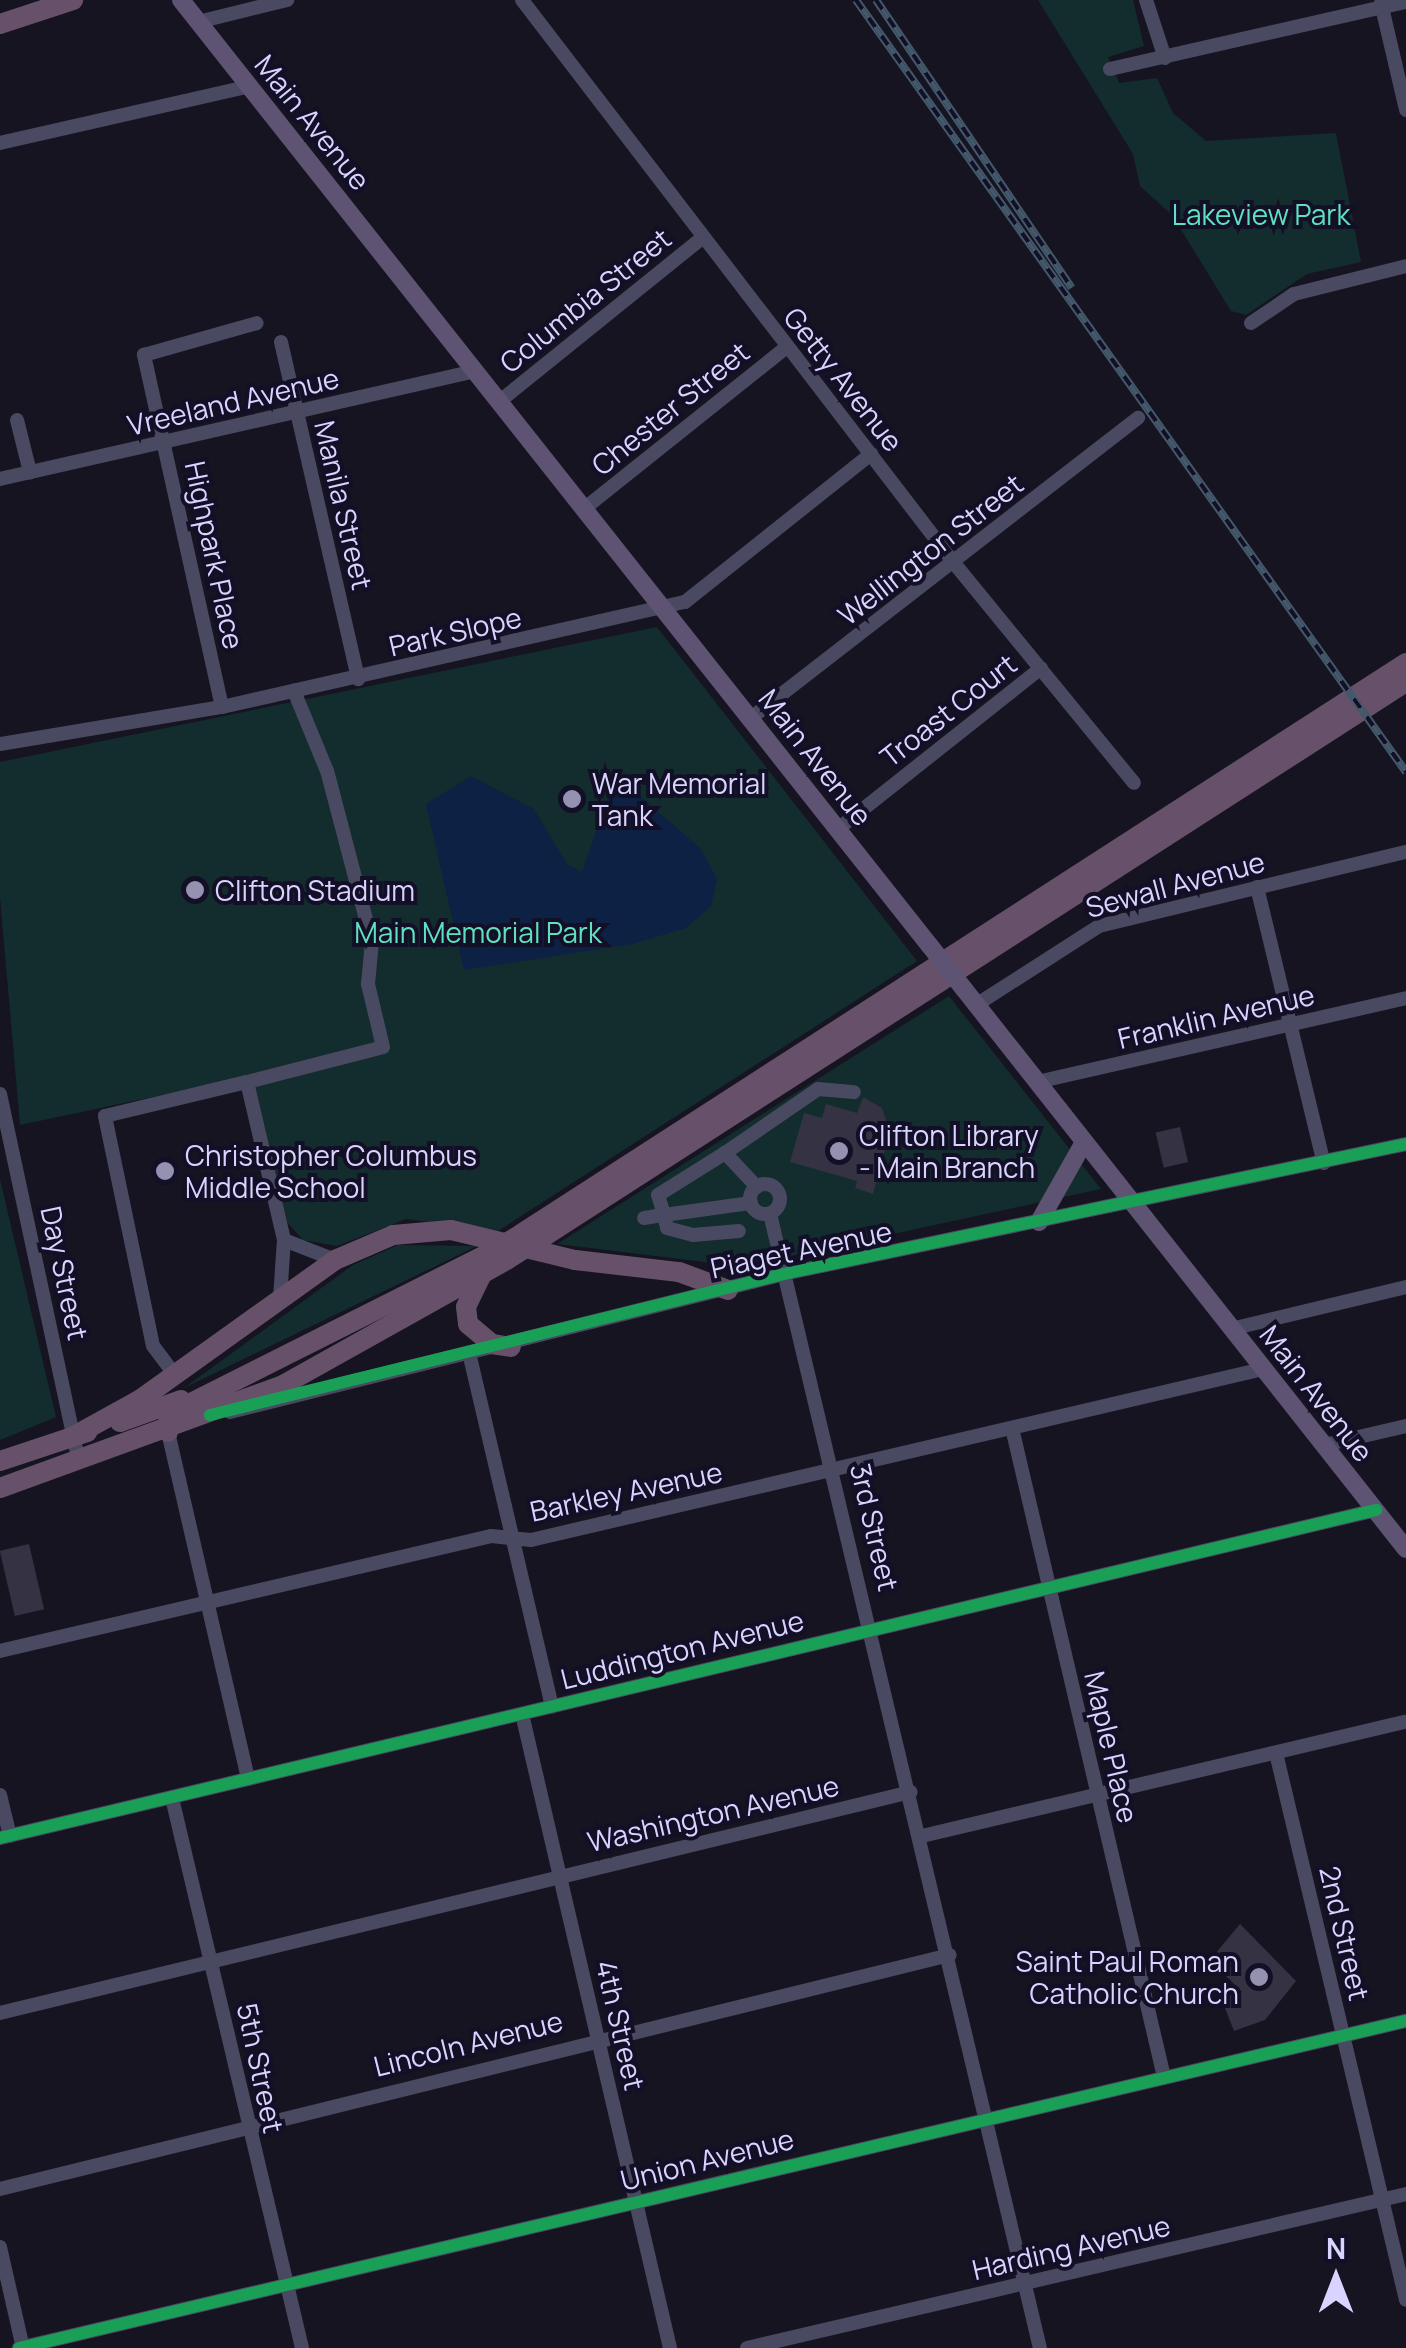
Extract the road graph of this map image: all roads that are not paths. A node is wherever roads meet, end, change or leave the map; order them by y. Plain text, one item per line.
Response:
1 (73, 0) edge
2 (181, 0) edge
3 (287, 0) edge
4 (522, 0) edge
5 (1146, 0) edge
6 (1406, 2) edge
7 (1381, 4) edge
8 (198, 22) junction
9 (0, 24) edge
10 (1165, 58) junction
11 (1110, 69) dead end
12 (250, 86) junction
13 (1406, 110) edge
14 (0, 143) edge
15 (702, 238) junction
16 (1406, 266) edge
17 (258, 323) dead end
18 (1252, 323) dead end
19 (281, 342) dead end
20 (787, 347) junction
21 (476, 371) junction
22 (500, 401) junction
23 (297, 412) junction
24 (1138, 418) dead end
25 (17, 420) dead end
26 (164, 442) junction
27 (871, 454) junction
28 (30, 472) junction
29 (0, 479) edge
30 (585, 508) junction
31 (954, 563) junction
32 (664, 608) junction
33 (1406, 662) edge
34 (1042, 668) junction
35 (358, 678) junction
36 (1406, 682) edge
37 (294, 691) junction
38 (222, 707) junction
39 (751, 718) junction
40 (0, 744) edge
41 (1134, 783) dead end
42 (838, 829) junction
43 (1406, 852) edge
44 (1257, 887) junction
45 (1406, 998) edge
46 (976, 1005) junction
47 (1290, 1024) junction
48 (247, 1082) junction
49 (1037, 1082) junction
50 (854, 1092) dead end
51 (0, 1094) edge
52 (1084, 1142) junction
53 (1406, 1144) edge
54 (725, 1153) junction
55 (1324, 1164) junction
56 (757, 1186) junction
57 (751, 1203) junction
58 (1132, 1203) junction
59 (770, 1214) junction
60 (664, 1215) junction
61 (644, 1218) dead end
62 (1040, 1222) junction
63 (740, 1231) dead end
64 (530, 1237) junction
65 (284, 1240) junction
66 (335, 1260) junction
67 (788, 1274) junction
68 (482, 1276) junction
69 (719, 1284) junction
70 (1406, 1286) edge
71 (280, 1299) junction
72 (1231, 1328) junction
73 (512, 1348) junction
74 (470, 1357) junction
75 (1263, 1369) junction
76 (249, 1374) junction
77 (175, 1375) junction
78 (210, 1416) junction
79 (1406, 1426) edge
80 (1012, 1428) junction
81 (168, 1432) junction
82 (74, 1436) junction
83 (1324, 1445) junction
84 (0, 1461) edge
85 (80, 1462) junction
86 (836, 1469) junction
87 (0, 1488) edge
88 (1376, 1510) junction
89 (513, 1538) junction
90 (1406, 1549) edge
91 (1049, 1587) junction
92 (208, 1602) junction
93 (873, 1629) junction
94 (0, 1651) edge
95 (552, 1706) junction
96 (522, 1714) junction
97 (1406, 1722) edge
98 (1276, 1752) junction
99 (248, 1779) junction
100 (911, 1792) junction
101 (0, 1795) edge
102 (1097, 1795) junction
103 (172, 1798) junction
104 (922, 1836) junction
105 (5, 1837) edge
106 (562, 1874) junction
107 (950, 1955) junction
108 (212, 1958) junction
109 (0, 2013) edge
110 (1406, 2020) edge
111 (1344, 2035) junction
112 (598, 2037) junction
113 (1164, 2077) junction
114 (986, 2117) junction
115 (248, 2127) junction
116 (0, 2188) edge
117 (1406, 2194) edge
118 (1383, 2200) junction
119 (637, 2202) junction
120 (0, 2248) edge
121 (1025, 2283) junction
122 (288, 2284) junction
123 (1406, 2300) edge
124 (22, 2348) edge
125 (302, 2348) edge
126 (670, 2348) edge
127 (746, 2348) edge
128 (1040, 2348) edge

1 - 9 highway
2 - 8 main road, Main Avenue
3 - 8 street
4 - 15 street, Getty Avenue
5 - 10 street
6 - 7 street
7 - 10 street
7 - 13 street
8 - 12 main road, Main Avenue
10 - 11 street
12 - 14 street
12 - 21 main road, Main Avenue
15 - 20 street, Getty Avenue
15 - 22 street, Columbia Street
16 - 18 street
17 - 26 street, Highpark Place
19 - 23 street, Manila Street
20 - 27 street, Getty Avenue
20 - 30 street, Chester Street
21 - 22 main road, Main Avenue
21 - 23 street, Vreeland Avenue
22 - 30 main road, Main Avenue
23 - 26 street, Vreeland Avenue
23 - 35 street, Manila Street
24 - 31 street, Wellington Street
25 - 28 street
26 - 28 street, Vreeland Avenue
26 - 38 street, Highpark Place
27 - 31 street, Getty Avenue
27 - 32 street, Park Slope
28 - 29 street, Vreeland Avenue
30 - 32 main road, Main Avenue
31 - 34 street, Getty Avenue
31 - 39 street, Wellington Street
32 - 35 street, Park Slope
32 - 39 main road, Main Avenue
33 - 64 highway
34 - 41 street, Getty Avenue
34 - 42 street, Troast Court
35 - 37 street, Park Slope
36 - 64 highway
37 - 38 street, Park Slope
37 - 48 street
38 - 40 street, Park Slope
39 - 42 main road, Main Avenue
42 - 46 main road, Main Avenue, bridge
43 - 44 street, Sewall Avenue
44 - 46 street, Sewall Avenue
44 - 47 street
45 - 47 street, Franklin Avenue
46 - 49 main road, Main Avenue
47 - 49 street, Franklin Avenue
47 - 55 street
48 - 65 street
48 - 77 street
49 - 52 main road, Main Avenue
50 - 54 street
51 - 82 street, Day Street
52 - 58 main road, Main Avenue
52 - 62 main road
53 - 55 street, Piaget Avenue
54 - 56 street
54 - 60 street
55 - 58 street, Piaget Avenue
56 - 57 street
56 - 59 street, 3rd Street
57 - 59 street
57 - 60 street
58 - 62 street, Piaget Avenue
58 - 72 main road, Main Avenue
59 - 67 street, 3rd Street
60 - 61 street
60 - 63 street
62 - 67 street, Piaget Avenue
64 - 68 highway, bridge
64 - 76 highway, bridge
65 - 66 street
65 - 71 street
66 - 69 highway
66 - 71 highway
67 - 69 street, Piaget Avenue
67 - 86 street, 3rd Street
68 - 73 highway
68 - 78 highway
69 - 73 street, Piaget Avenue
70 - 72 street
71 - 77 highway
72 - 75 main road, Main Avenue
73 - 74 street, Piaget Avenue
74 - 78 street, Piaget Avenue
74 - 89 street
75 - 80 street, Barkley Avenue
75 - 83 main road, Main Avenue
76 - 81 highway
76 - 82 highway
77 - 82 highway
78 - 81 highway, Piaget Avenue
79 - 83 street
80 - 86 street, Barkley Avenue
80 - 91 street, Maple Place
81 - 85 highway, Piaget Avenue
81 - 92 street
82 - 84 highway
82 - 85 street, Day Street
83 - 88 main road, Main Avenue
85 - 87 highway, Piaget Avenue
86 - 89 street, Barkley Avenue
86 - 93 street, 3rd Street
88 - 90 main road, Main Avenue
88 - 91 street, Luddington Avenue
89 - 92 street, Barkley Avenue
89 - 95 street
91 - 93 street, Luddington Avenue
91 - 102 street, Maple Place
92 - 94 street, Barkley Avenue
92 - 99 street
93 - 95 street, Luddington Avenue
93 - 100 street, 3rd Street
95 - 96 street, Luddington Avenue
96 - 99 street, Luddington Avenue
96 - 106 street, 4th Street
97 - 98 street
98 - 102 street
98 - 111 street, 2nd Street
99 - 103 street, Luddington Avenue
100 - 104 street
100 - 106 street, Washington Avenue
101 - 105 street
102 - 104 street
102 - 113 street, Maple Place
103 - 105 street, Luddington Avenue
103 - 108 street, 5th Street
104 - 107 street
106 - 108 street, Washington Avenue
106 - 112 street, 4th Street
107 - 112 street, Lincoln Avenue
107 - 114 street
108 - 109 street, Washington Avenue
108 - 115 street, 5th Street
110 - 111 street, Union Avenue
111 - 113 street, Union Avenue
111 - 118 street, 2nd Street
112 - 115 street, Lincoln Avenue
112 - 119 street, 4th Street
113 - 114 street, Union Avenue
114 - 119 street, Union Avenue
114 - 121 street
115 - 116 street, Lincoln Avenue
115 - 122 street, 5th Street
117 - 118 street, Harding Avenue
118 - 121 street, Harding Avenue
118 - 123 street, 2nd Street
119 - 122 street, Union Avenue
119 - 126 street, 4th Street
120 - 124 street
121 - 127 street, Harding Avenue
121 - 128 street
122 - 124 street, Union Avenue
122 - 125 street, 5th Street

